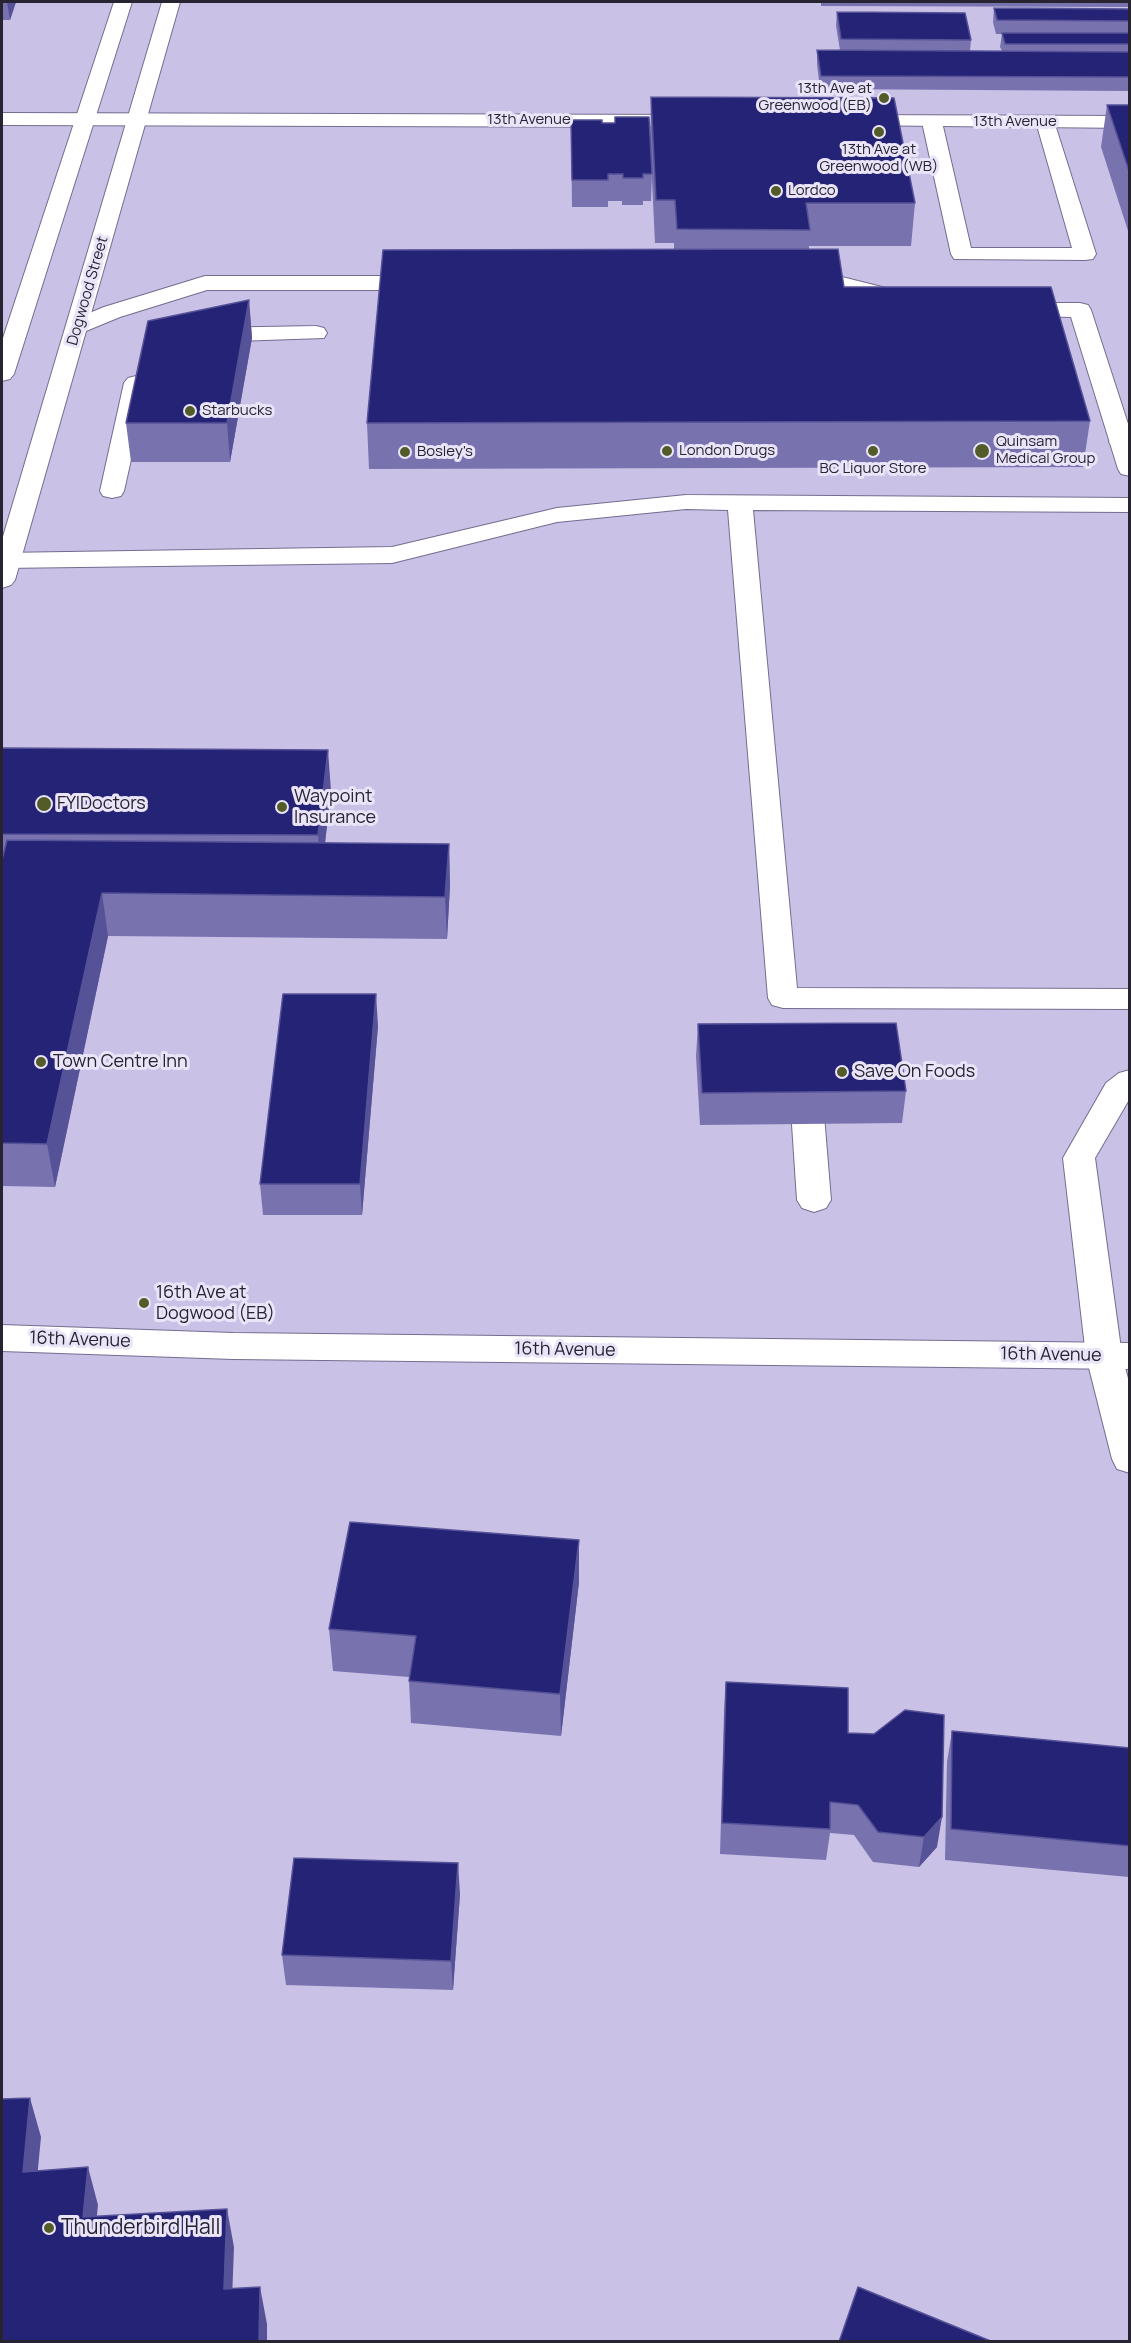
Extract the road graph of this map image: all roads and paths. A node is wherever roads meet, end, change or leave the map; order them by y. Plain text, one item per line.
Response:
1 (123, 2) edge
2 (171, 2) edge
3 (2, 119) edge
4 (85, 120) junction
5 (138, 120) junction
6 (714, 121) edge
7 (829, 121) edge
8 (932, 122) junction
9 (1046, 122) junction
10 (1130, 122) edge
11 (452, 283) edge
12 (771, 284) edge
13 (917, 302) edge
14 (996, 310) edge
15 (78, 326) junction
16 (316, 333) dead end
17 (188, 338) edge
18 (141, 363) edge
19 (2, 374) edge
20 (1125, 442) edge
21 (1130, 469) edge
22 (112, 491) dead end
23 (740, 503) junction
24 (1130, 505) edge
25 (3, 568) edge
26 (798, 998) junction
27 (1130, 999) edge
28 (1130, 1081) edge
29 (814, 1200) dead end
30 (2, 1338) edge
31 (1117, 1356) edge
32 (1130, 1459) edge

1 - 4 main road
2 - 5 main road, Dogwood Street
3 - 4 main road, 13th Avenue
4 - 5 main road, 13th Avenue
4 - 19 main road
5 - 6 main road, 13th Avenue
5 - 15 main road, Dogwood Street
7 - 8 main road, 13th Avenue
8 - 9 main road, 13th Avenue
8 - 9 main road
9 - 10 main road, 13th Avenue
11 - 15 main road
12 - 13 main road
14 - 20 main road
15 - 25 main road, Dogwood Street
16 - 17 main road
18 - 22 main road
20 - 21 main road
23 - 24 main road
23 - 25 main road
23 - 26 main road
26 - 27 main road
26 - 29 main road
28 - 31 main road
30 - 31 main road, 16th Avenue
31 - 32 main road

